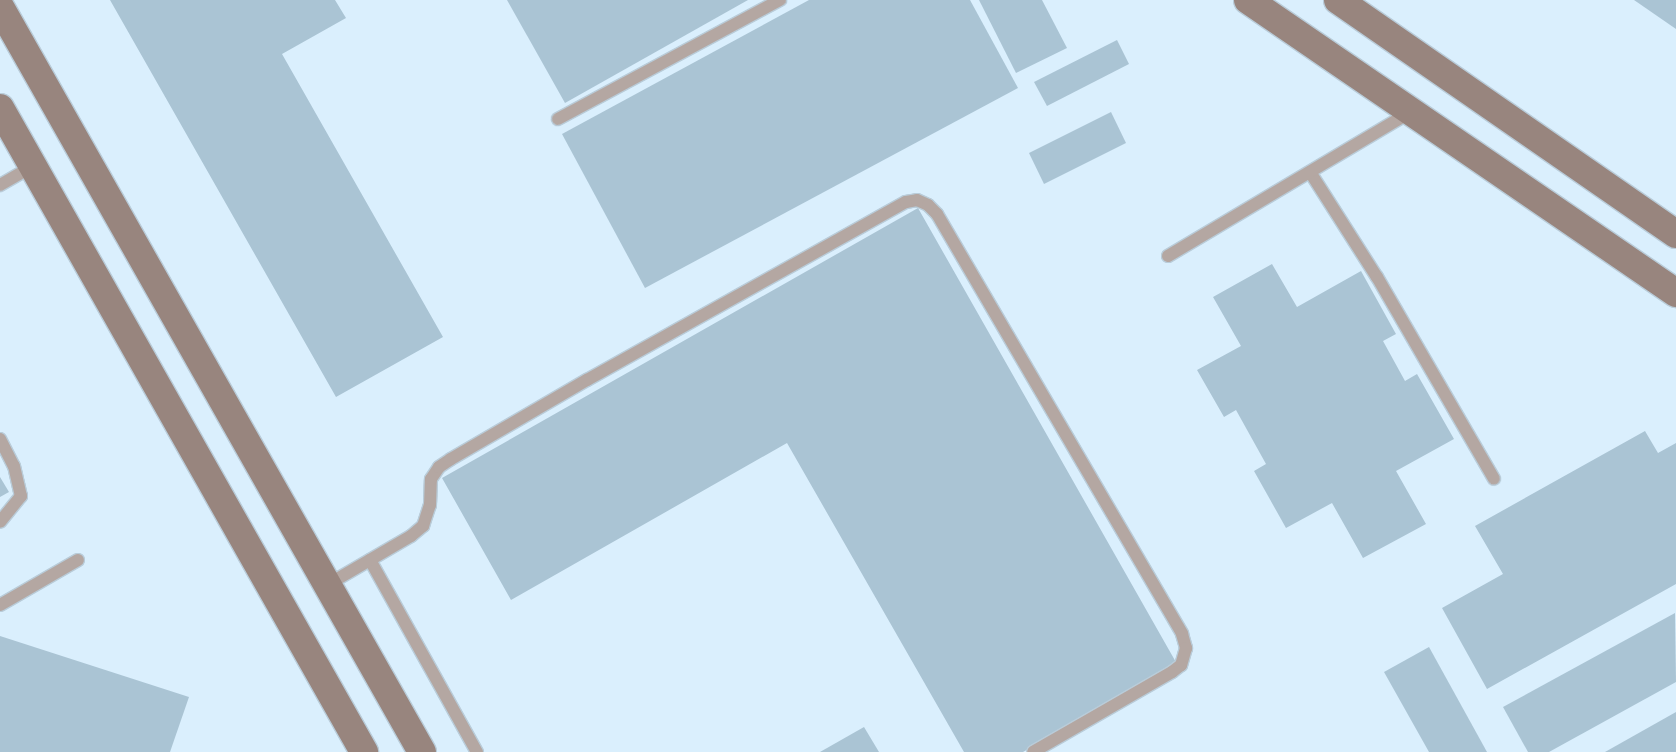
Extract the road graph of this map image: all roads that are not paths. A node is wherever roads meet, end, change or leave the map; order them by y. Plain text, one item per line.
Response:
1 (780, 0) edge
2 (1248, 0) edge
3 (1338, 0) edge
4 (0, 7) edge
5 (0, 108) edge
6 (1411, 112) junction
7 (558, 119) dead end
8 (33, 166) junction
9 (1310, 172) junction
10 (0, 185) edge
11 (1676, 234) edge
12 (1168, 256) dead end
13 (1676, 293) edge
14 (0, 439) edge
15 (1494, 479) dead end
16 (0, 522) edge
17 (78, 560) dead end
18 (370, 560) junction
19 (327, 584) junction
20 (0, 605) edge
21 (364, 752) edge
22 (422, 752) edge
23 (477, 752) edge
24 (1033, 752) edge

1 - 7 lane
2 - 6 street
3 - 11 street
4 - 19 street
5 - 8 street
6 - 9 lane
6 - 13 street
8 - 10 lane
8 - 21 street
9 - 12 lane
9 - 15 lane
14 - 16 lane
17 - 20 lane
18 - 19 lane
18 - 23 lane
18 - 24 lane
19 - 22 street

